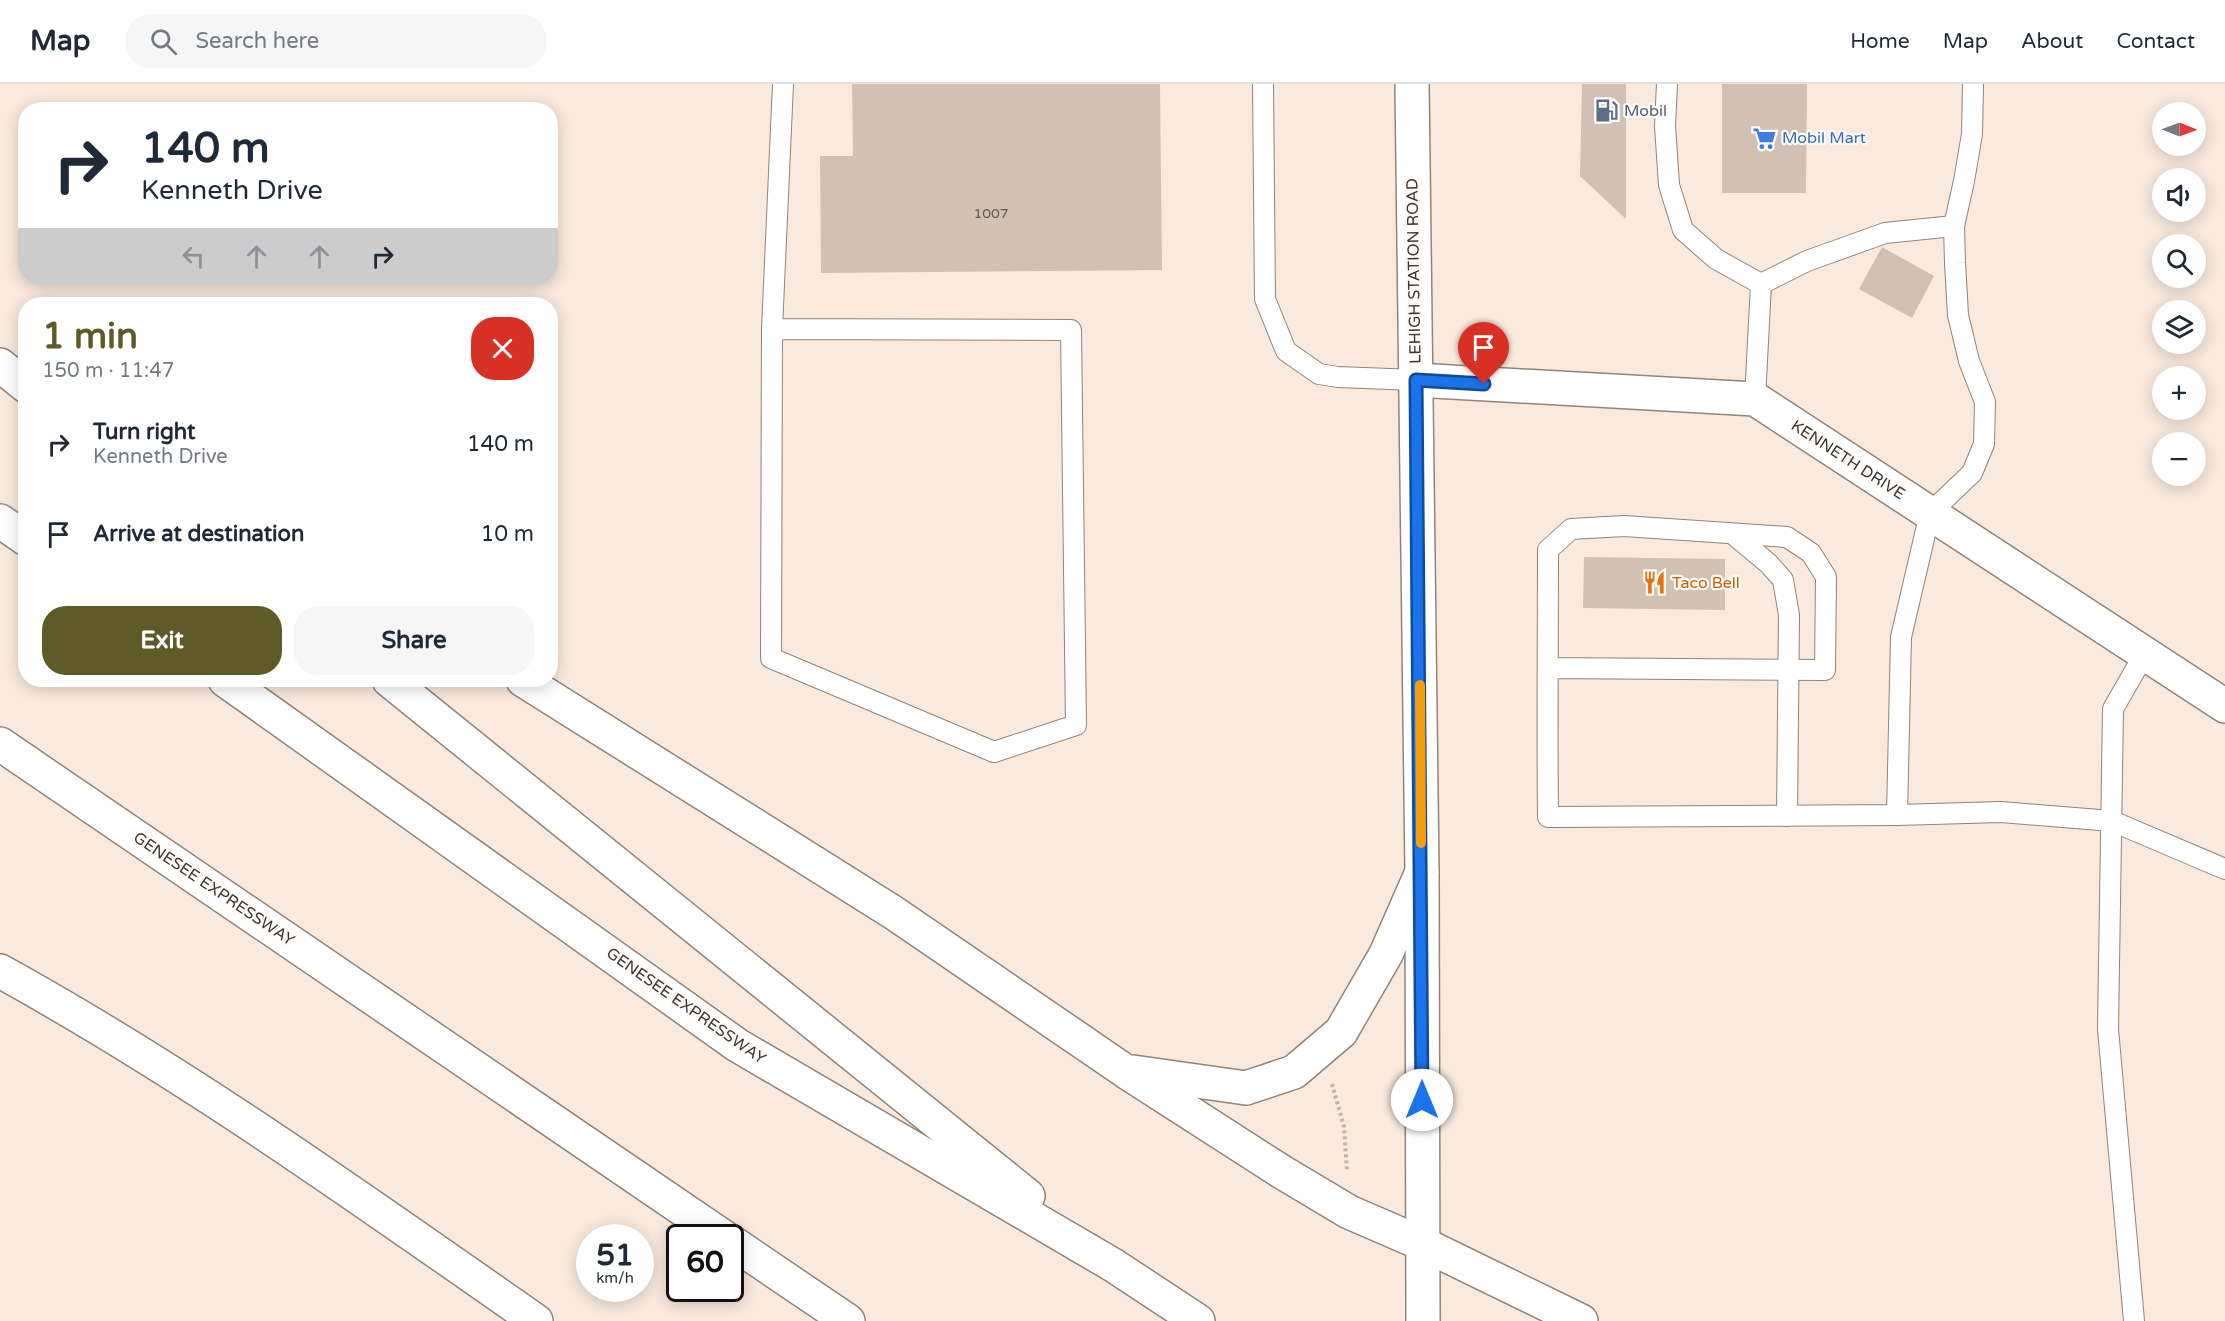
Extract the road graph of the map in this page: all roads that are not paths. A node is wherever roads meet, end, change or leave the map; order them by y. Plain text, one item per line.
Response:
1 (783, 84) edge
2 (1263, 84) edge
3 (1412, 84) edge
4 (1667, 84) edge
5 (1973, 84) edge
6 (1954, 226) junction
7 (1761, 284) junction
8 (772, 329) junction
9 (0, 351) edge
10 (18, 362) edge
11 (0, 366) edge
12 (18, 380) edge
13 (1416, 380) junction
14 (1755, 399) junction
15 (1929, 513) junction
16 (0, 521) edge
17 (18, 533) edge
18 (1733, 534) junction
19 (2145, 653) junction
20 (1548, 668) junction
21 (1787, 670) junction
22 (235, 687) edge
23 (398, 687) edge
24 (534, 687) edge
25 (2225, 706) edge
26 (0, 744) edge
27 (1787, 816) junction
28 (1897, 816) junction
29 (2112, 821) junction
30 (2225, 869) edge
31 (1422, 872) junction
32 (0, 971) edge
33 (1125, 1071) junction
34 (704, 1224) edge
35 (1423, 1244) junction
36 (744, 1250) edge
37 (1113, 1265) junction
38 (536, 1321) edge
39 (848, 1321) edge
40 (1198, 1321) edge
41 (1423, 1321) edge
42 (1581, 1321) edge
43 (2134, 1321) edge

1 - 8 lane
2 - 13 lane
3 - 13 main road, LEHIGH STATION ROAD
4 - 7 lane
5 - 6 lane
6 - 7 lane
6 - 15 lane
7 - 14 lane
8 - 8 lane
9 - 10 main road
11 - 12 main road
13 - 14 main road
13 - 31 main road, LEHIGH STATION ROAD
14 - 15 main road, KENNETH DRIVE
15 - 19 main road, KENNETH DRIVE
15 - 28 lane
16 - 17 main road
18 - 20 lane
18 - 21 lane
18 - 21 lane
19 - 25 main road, KENNETH DRIVE
19 - 29 lane
20 - 21 lane
20 - 27 lane
21 - 27 lane
22 - 37 main road, GENESEE EXPRESSWAY
23 - 37 main road
24 - 33 main road
26 - 34 main road, GENESEE EXPRESSWAY
27 - 28 lane
28 - 29 lane
29 - 30 lane
29 - 43 lane
31 - 33 main road
31 - 35 main road, LEHIGH STATION ROAD
32 - 38 main road
33 - 35 main road
35 - 41 main road, LEHIGH STATION ROAD
35 - 42 main road
36 - 39 main road
37 - 40 main road, GENESEE EXPRESSWAY

